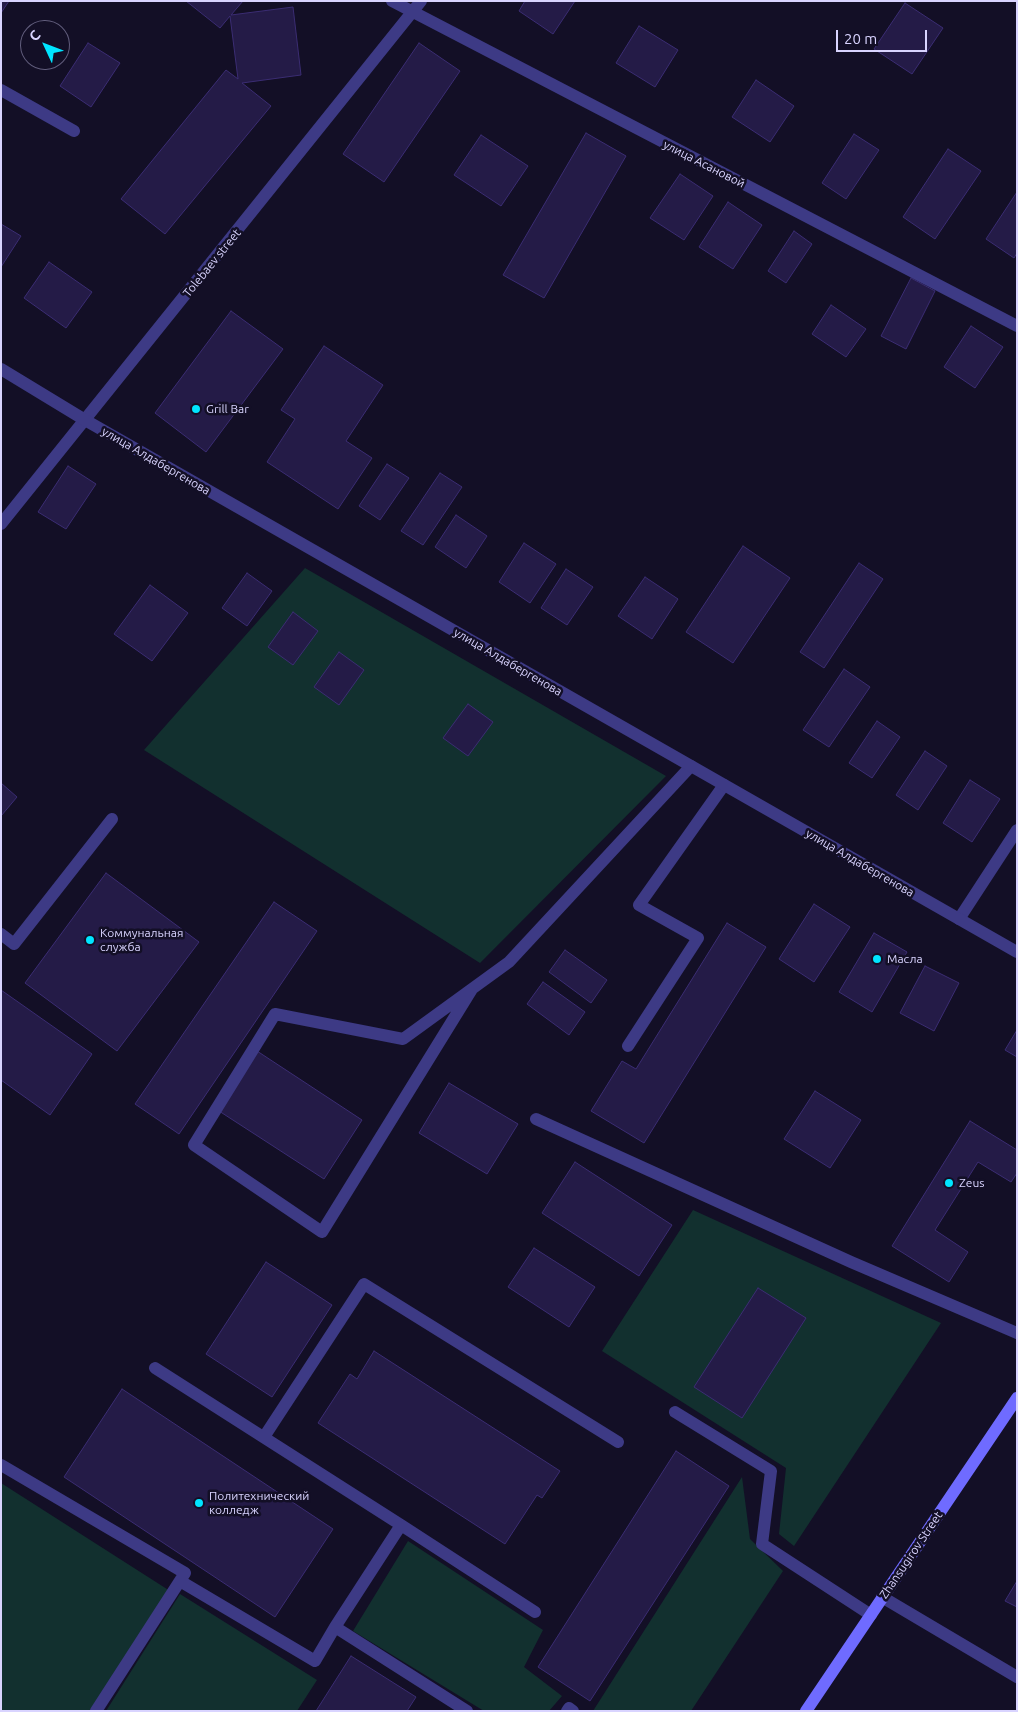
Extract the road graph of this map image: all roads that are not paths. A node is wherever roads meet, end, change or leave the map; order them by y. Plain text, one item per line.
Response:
1 (392, 1) edge
2 (421, 1) edge
3 (412, 13) junction
4 (1, 90) edge
5 (74, 130) dead end
6 (1017, 326) edge
7 (1, 369) edge
8 (85, 420) junction
9 (1, 524) edge
10 (691, 766) junction
11 (724, 785) junction
12 (112, 819) dead end
13 (1017, 830) edge
14 (959, 919) junction
15 (1, 934) edge
16 (1017, 952) edge
17 (472, 989) junction
18 (628, 1046) dead end
19 (536, 1119) dead end
20 (1017, 1334) edge
21 (155, 1368) dead end
22 (1017, 1398) edge
23 (675, 1412) dead end
24 (264, 1437) junction
25 (618, 1442) dead end
26 (1, 1465) edge
27 (401, 1524) junction
28 (180, 1581) junction
29 (882, 1597) junction
30 (535, 1612) dead end
31 (870, 1615) junction
32 (335, 1627) junction
33 (1017, 1677) edge
34 (452, 1707) edge
35 (96, 1711) edge
36 (467, 1711) edge
37 (567, 1711) edge
38 (572, 1711) edge
39 (806, 1711) edge

1 - 3 street, улица Асановой
2 - 3 street, Tolebaev street
3 - 6 street, улица Асановой
3 - 8 street, Tolebaev street
4 - 5 street
7 - 8 street, улица Алдабергенова
8 - 9 street, Tolebaev street
8 - 10 street, улица Алдабергенова
10 - 11 street, улица Алдабергенова
10 - 17 street
11 - 14 street, улица Алдабергенова
11 - 18 street
12 - 15 street
13 - 14 street
14 - 16 street, улица Алдабергенова
17 - 17 street
19 - 20 street
21 - 24 street
22 - 29 main road, Zhansugirov Street
23 - 31 street
24 - 25 street
24 - 27 street
26 - 28 street
27 - 30 street
27 - 32 street
28 - 32 street
28 - 35 street
29 - 31 main road, Zhansugirov Street
29 - 33 street
31 - 39 main road, Zhansugirov Street
32 - 34 street
34 - 36 street
37 - 38 street

